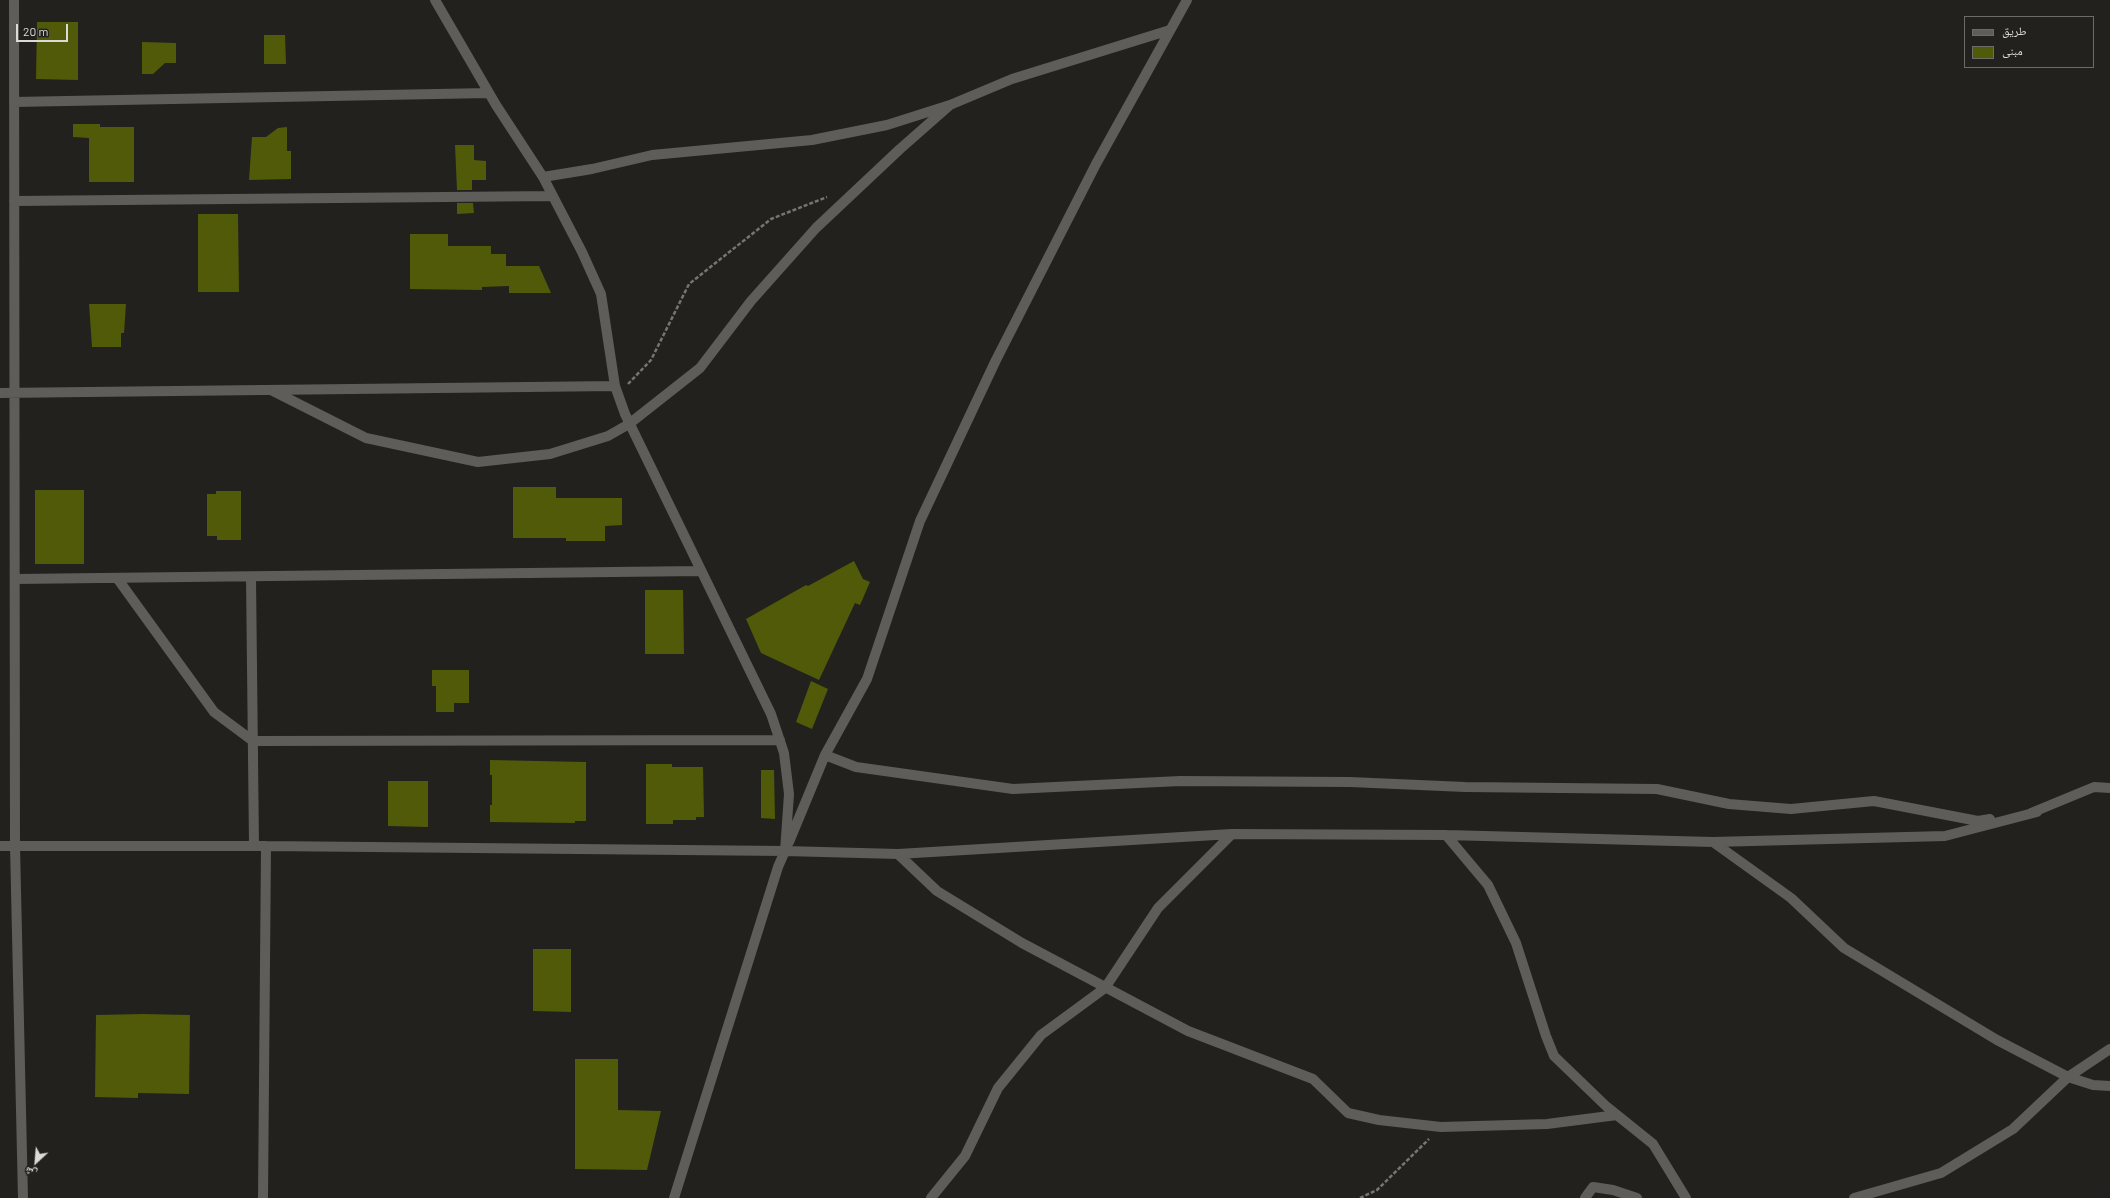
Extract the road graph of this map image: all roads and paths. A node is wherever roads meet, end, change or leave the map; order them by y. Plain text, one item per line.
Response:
1 (14, 0) edge
2 (435, 0) edge
3 (1187, 0) edge
4 (1170, 30) junction
5 (489, 93) junction
6 (14, 102) junction
7 (950, 105) junction
8 (543, 177) junction
9 (553, 196) junction
10 (828, 197) dead end
11 (14, 201) junction
12 (271, 390) junction
13 (616, 390) junction
14 (0, 393) edge
15 (14, 393) junction
16 (629, 424) junction
17 (700, 571) junction
18 (252, 577) junction
19 (117, 578) junction
20 (15, 579) junction
21 (780, 740) junction
22 (253, 741) junction
23 (824, 755) junction
24 (2110, 788) edge
25 (2037, 812) junction
26 (1232, 834) junction
27 (1446, 835) junction
28 (1713, 842) junction
29 (0, 846) edge
30 (15, 846) junction
31 (254, 846) junction
32 (266, 846) junction
33 (785, 851) junction
34 (898, 854) junction
35 (1105, 988) junction
36 (2110, 1049) edge
37 (2068, 1077) junction
38 (2110, 1086) edge
39 (1617, 1115) junction
40 (1442, 1127) junction
41 (24, 1198) edge
42 (263, 1198) edge
43 (674, 1198) edge
44 (931, 1198) edge
45 (1360, 1198) edge
46 (1585, 1198) edge
47 (1637, 1198) edge
48 (1686, 1198) edge
49 (1854, 1198) edge

1 - 6 street
2 - 5 street
3 - 4 street
4 - 7 street
4 - 23 street
5 - 6 street
5 - 8 street
6 - 11 street
7 - 8 street
7 - 16 street
8 - 9 street
9 - 11 street
9 - 13 street
10 - 13 path
11 - 15 street
12 - 13 street
12 - 15 street
12 - 16 street
13 - 16 street
14 - 15 street
15 - 20 street
16 - 17 street
17 - 18 street
17 - 21 street
18 - 19 street
18 - 22 street
19 - 20 street
19 - 22 street
20 - 30 street
21 - 22 street
21 - 33 street
22 - 31 street
23 - 25 street
23 - 33 street
24 - 25 street
25 - 28 street
26 - 27 street
26 - 34 street
26 - 35 street
27 - 28 street
27 - 39 street
28 - 37 street
29 - 30 street
30 - 31 street
30 - 41 street
31 - 32 street
32 - 33 street
32 - 42 street
33 - 34 street
33 - 43 street
34 - 35 street
35 - 40 street
35 - 44 street
36 - 37 street
37 - 38 street
37 - 49 street
39 - 40 street
39 - 48 street
40 - 45 path
46 - 47 street

